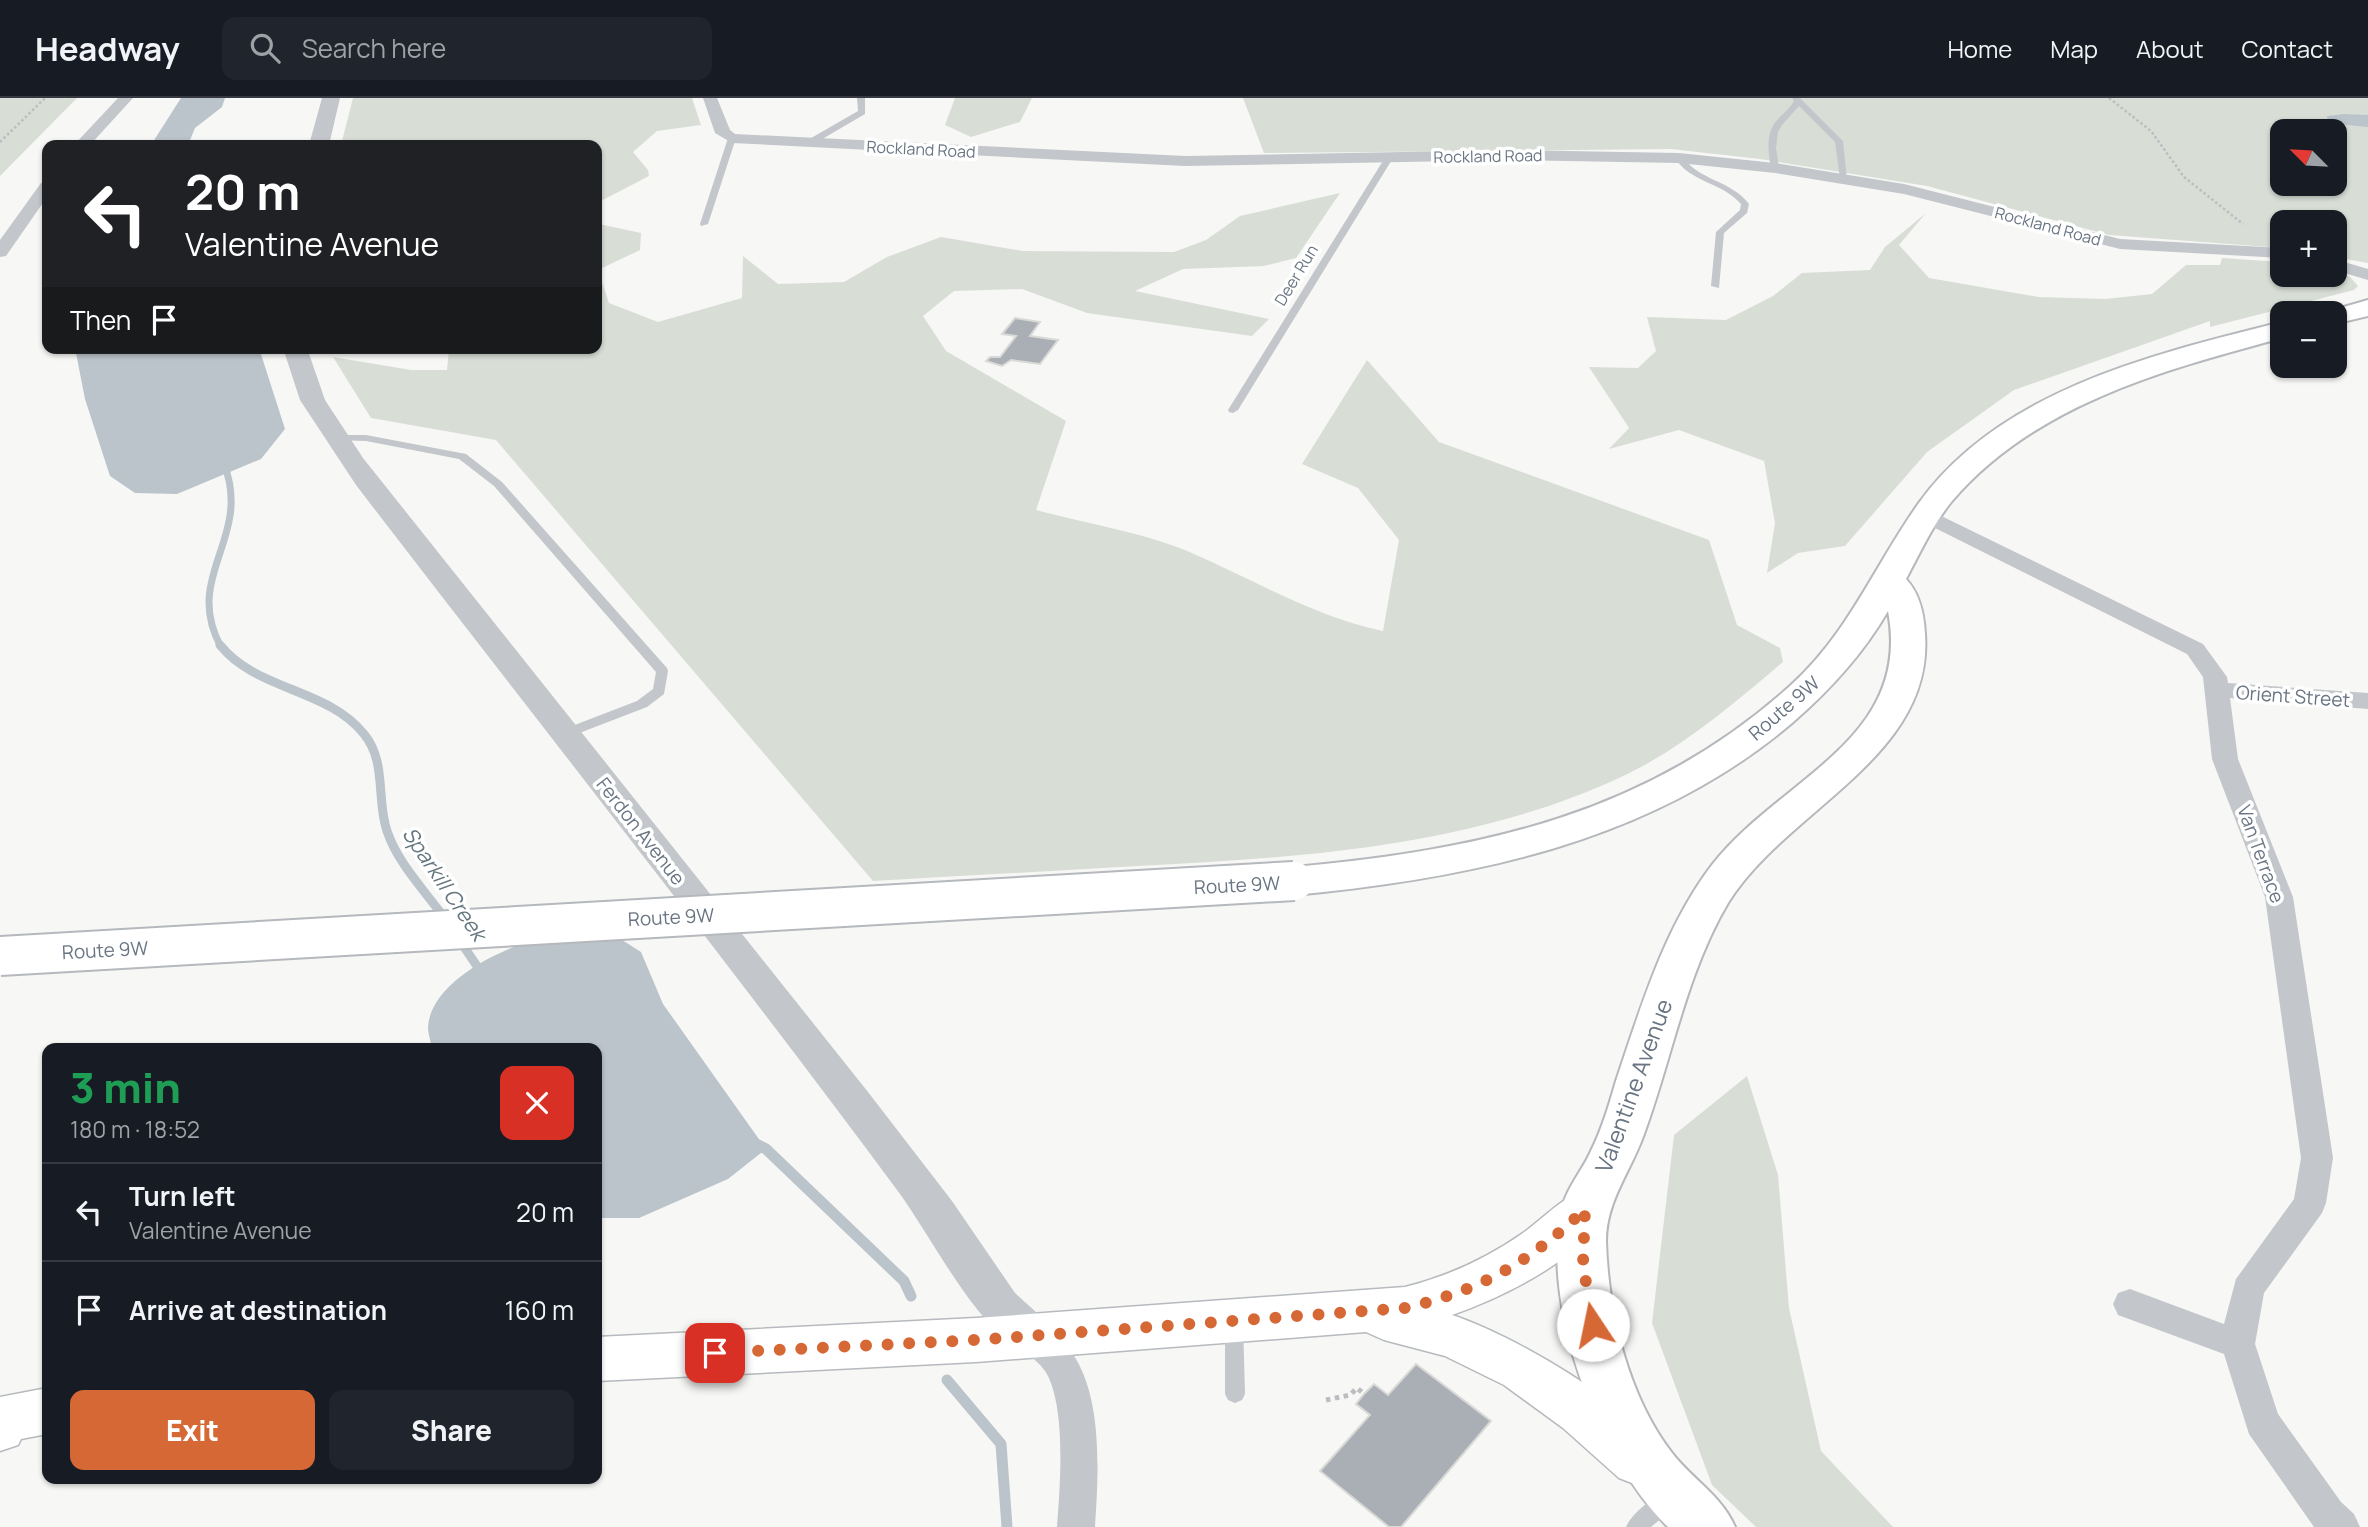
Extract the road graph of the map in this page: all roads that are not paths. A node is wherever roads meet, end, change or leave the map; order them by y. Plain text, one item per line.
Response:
1 (126, 98) edge
2 (331, 98) edge
3 (710, 98) edge
4 (861, 98) edge
5 (1797, 99) edge
6 (732, 138) junction
7 (87, 140) edge
8 (320, 140) edge
9 (809, 143) junction
10 (1389, 158) junction
11 (1679, 158) junction
12 (1775, 168) junction
13 (1844, 178) junction
14 (42, 193) edge
15 (704, 224) dead end
16 (0, 252) edge
17 (2270, 252) edge
18 (2347, 268) edge
19 (2368, 275) edge
20 (1716, 286) dead end
21 (2368, 308) edge
22 (2347, 313) edge
23 (2270, 333) edge
24 (296, 354) edge
25 (1233, 410) dead end
26 (336, 438) junction
27 (1927, 515) junction
28 (1888, 580) junction
29 (2217, 690) junction
30 (2368, 701) edge
31 (564, 734) junction
32 (0, 957) edge
33 (1585, 1209) junction
34 (2130, 1304) dead end
35 (1338, 1316) junction
36 (1234, 1321) junction
37 (1031, 1336) junction
38 (2238, 1344) junction
39 (602, 1359) edge
40 (1235, 1394) dead end
41 (1672, 1516) edge
42 (1076, 1527) edge
43 (2341, 1527) edge

1 - 7 street
2 - 8 street
3 - 6 street
4 - 9 lane
5 - 12 lane
5 - 13 lane
6 - 9 street, Rockland Road
6 - 15 lane
9 - 10 street, Rockland Road
10 - 11 street, Rockland Road
10 - 25 lane, Deer Run
11 - 12 street, Rockland Road
11 - 20 lane
12 - 13 street, Rockland Road
13 - 17 street, Rockland Road
14 - 16 street
18 - 19 street
21 - 22 main road
23 - 27 main road, Route 9W
24 - 26 street, Ferdon Avenue
26 - 31 street, Ferdon Avenue
26 - 31 lane
27 - 28 main road, Route 9W
27 - 29 street, Van Terrace
28 - 32 main road, Route 9W, bridge
28 - 33 main road, Valentine Avenue
29 - 30 street, Orient Street
29 - 38 street, Van Terrace
31 - 37 street, Ferdon Avenue
33 - 35 main road, Valentine Avenue
33 - 41 main road
34 - 38 street
35 - 36 main road, Valentine Avenue
35 - 41 main road
36 - 37 main road, Valentine Avenue
36 - 40 lane
37 - 39 main road, Valentine Avenue
37 - 42 street
38 - 43 street, Van Terrace

